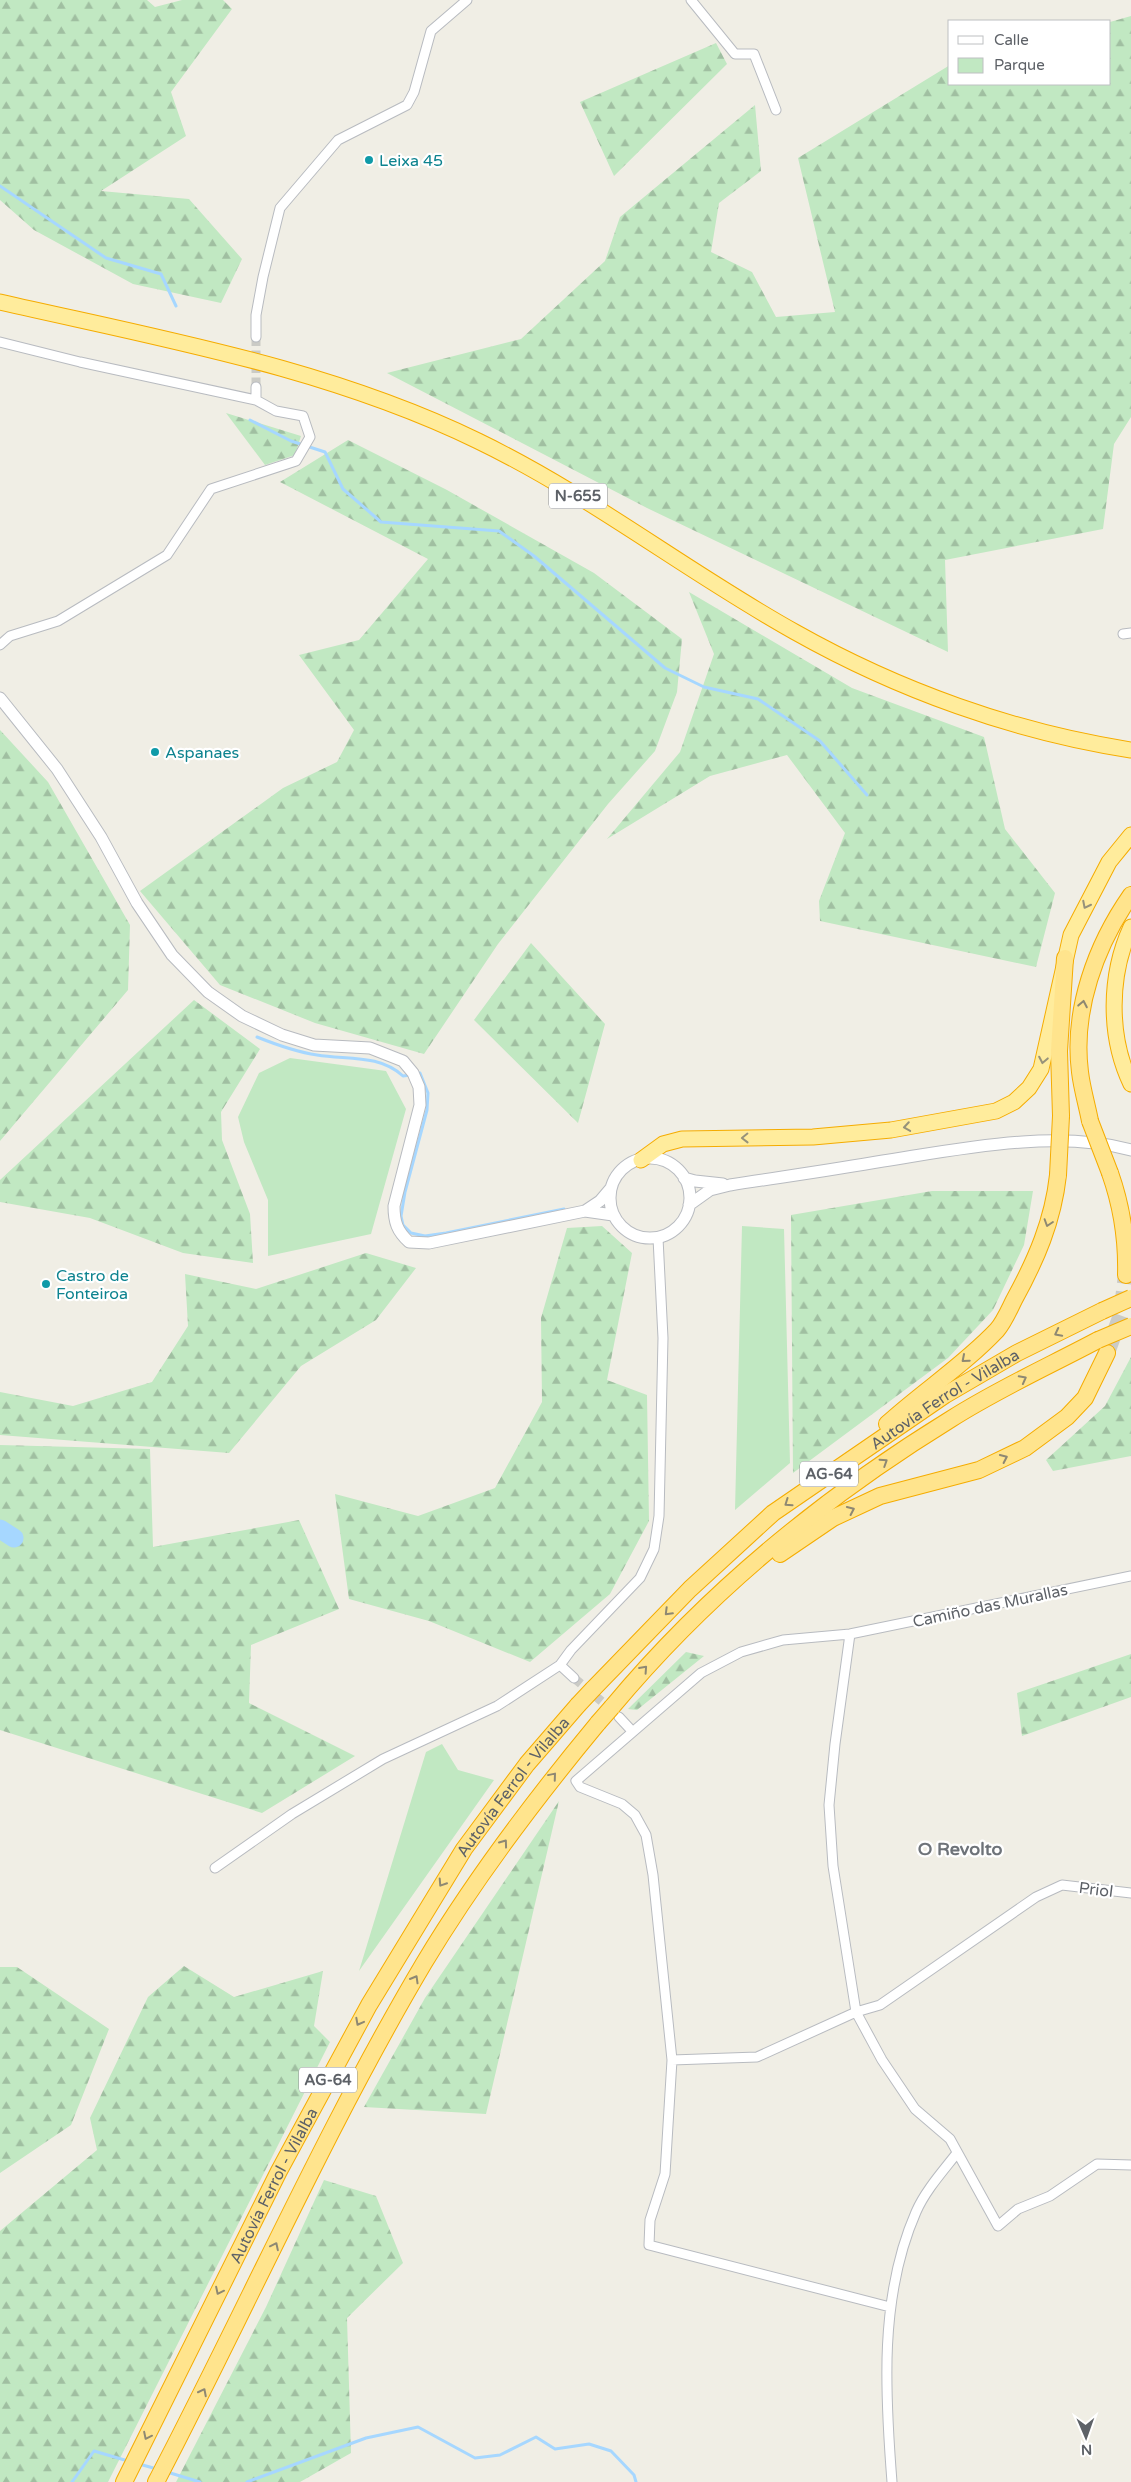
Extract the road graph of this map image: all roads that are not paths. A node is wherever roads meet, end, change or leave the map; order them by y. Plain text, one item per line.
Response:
1 (467, 0) edge
2 (691, 0) edge
3 (776, 110) dead end
4 (0, 302) edge
5 (256, 338) tunnel mouth
6 (0, 342) edge
7 (256, 387) tunnel mouth
8 (256, 400) junction
9 (0, 645) edge
10 (0, 698) edge
11 (1131, 750) edge
12 (1131, 835) edge
13 (1131, 895) edge
14 (1131, 927) edge
15 (1065, 958) junction
16 (1131, 1084) edge
17 (1131, 1150) edge
18 (641, 1160) junction
19 (684, 1178) junction
20 (730, 1185) junction
21 (611, 1188) junction
22 (689, 1205) junction
23 (585, 1211) junction
24 (614, 1215) junction
25 (658, 1238) junction
26 (1126, 1275) dead end
27 (1131, 1298) edge
28 (1131, 1326) edge
29 (1103, 1346) junction
30 (830, 1474) junction
31 (748, 1569) junction
32 (1131, 1576) edge
33 (850, 1634) junction
34 (560, 1665) junction
35 (574, 1678) tunnel mouth
36 (616, 1712) junction
37 (632, 1731) junction
38 (215, 1868) dead end
39 (1131, 1893) edge
40 (856, 2012) junction
41 (672, 2060) junction
42 (957, 2153) junction
43 (1131, 2165) edge
44 (890, 2307) junction
45 (124, 2482) edge
46 (156, 2482) edge
47 (892, 2482) edge

1 - 5 street
2 - 3 street
4 - 11 highway, N-655
6 - 8 street
7 - 8 street
8 - 9 street
10 - 23 street
12 -> 15 highway
26 -> 13 highway, bridge
14 - 16 highway
15 -> 18 highway
15 -> 30 highway, bridge
17 - 20 street
18 - 19 street
18 - 21 street
19 - 20 street
19 - 22 street
20 - 22 street
21 - 23 street
21 - 24 street
22 - 25 street
23 - 24 street
24 - 25 street
25 - 34 street
27 -> 30 highway, Autovía Ferrol - Vilalba / AG-64, bridge
28 - 29 highway, Autovía Ferrol - Vilalba / AG-64, bridge
31 -> 29 highway, Autovía Ferrol - Vilalba / AG-64
31 -> 29 highway
30 -> 45 highway, Autovía Ferrol - Vilalba / AG-64, bridge
36 -> 31 highway, Autovía Ferrol - Vilalba / AG-64
32 - 33 street, Camiño das Murallas
33 - 37 street, Camiño das Murallas
33 - 40 street
34 - 35 street
34 - 38 street
36 - 37 street
46 -> 36 highway, Autovía Ferrol - Vilalba / AG-64, bridge
37 - 41 street, Camiño das Murallas
39 - 40 street, Priol
40 - 41 street
40 - 42 street
41 - 44 street
42 - 43 street
42 - 44 street
44 - 47 street

